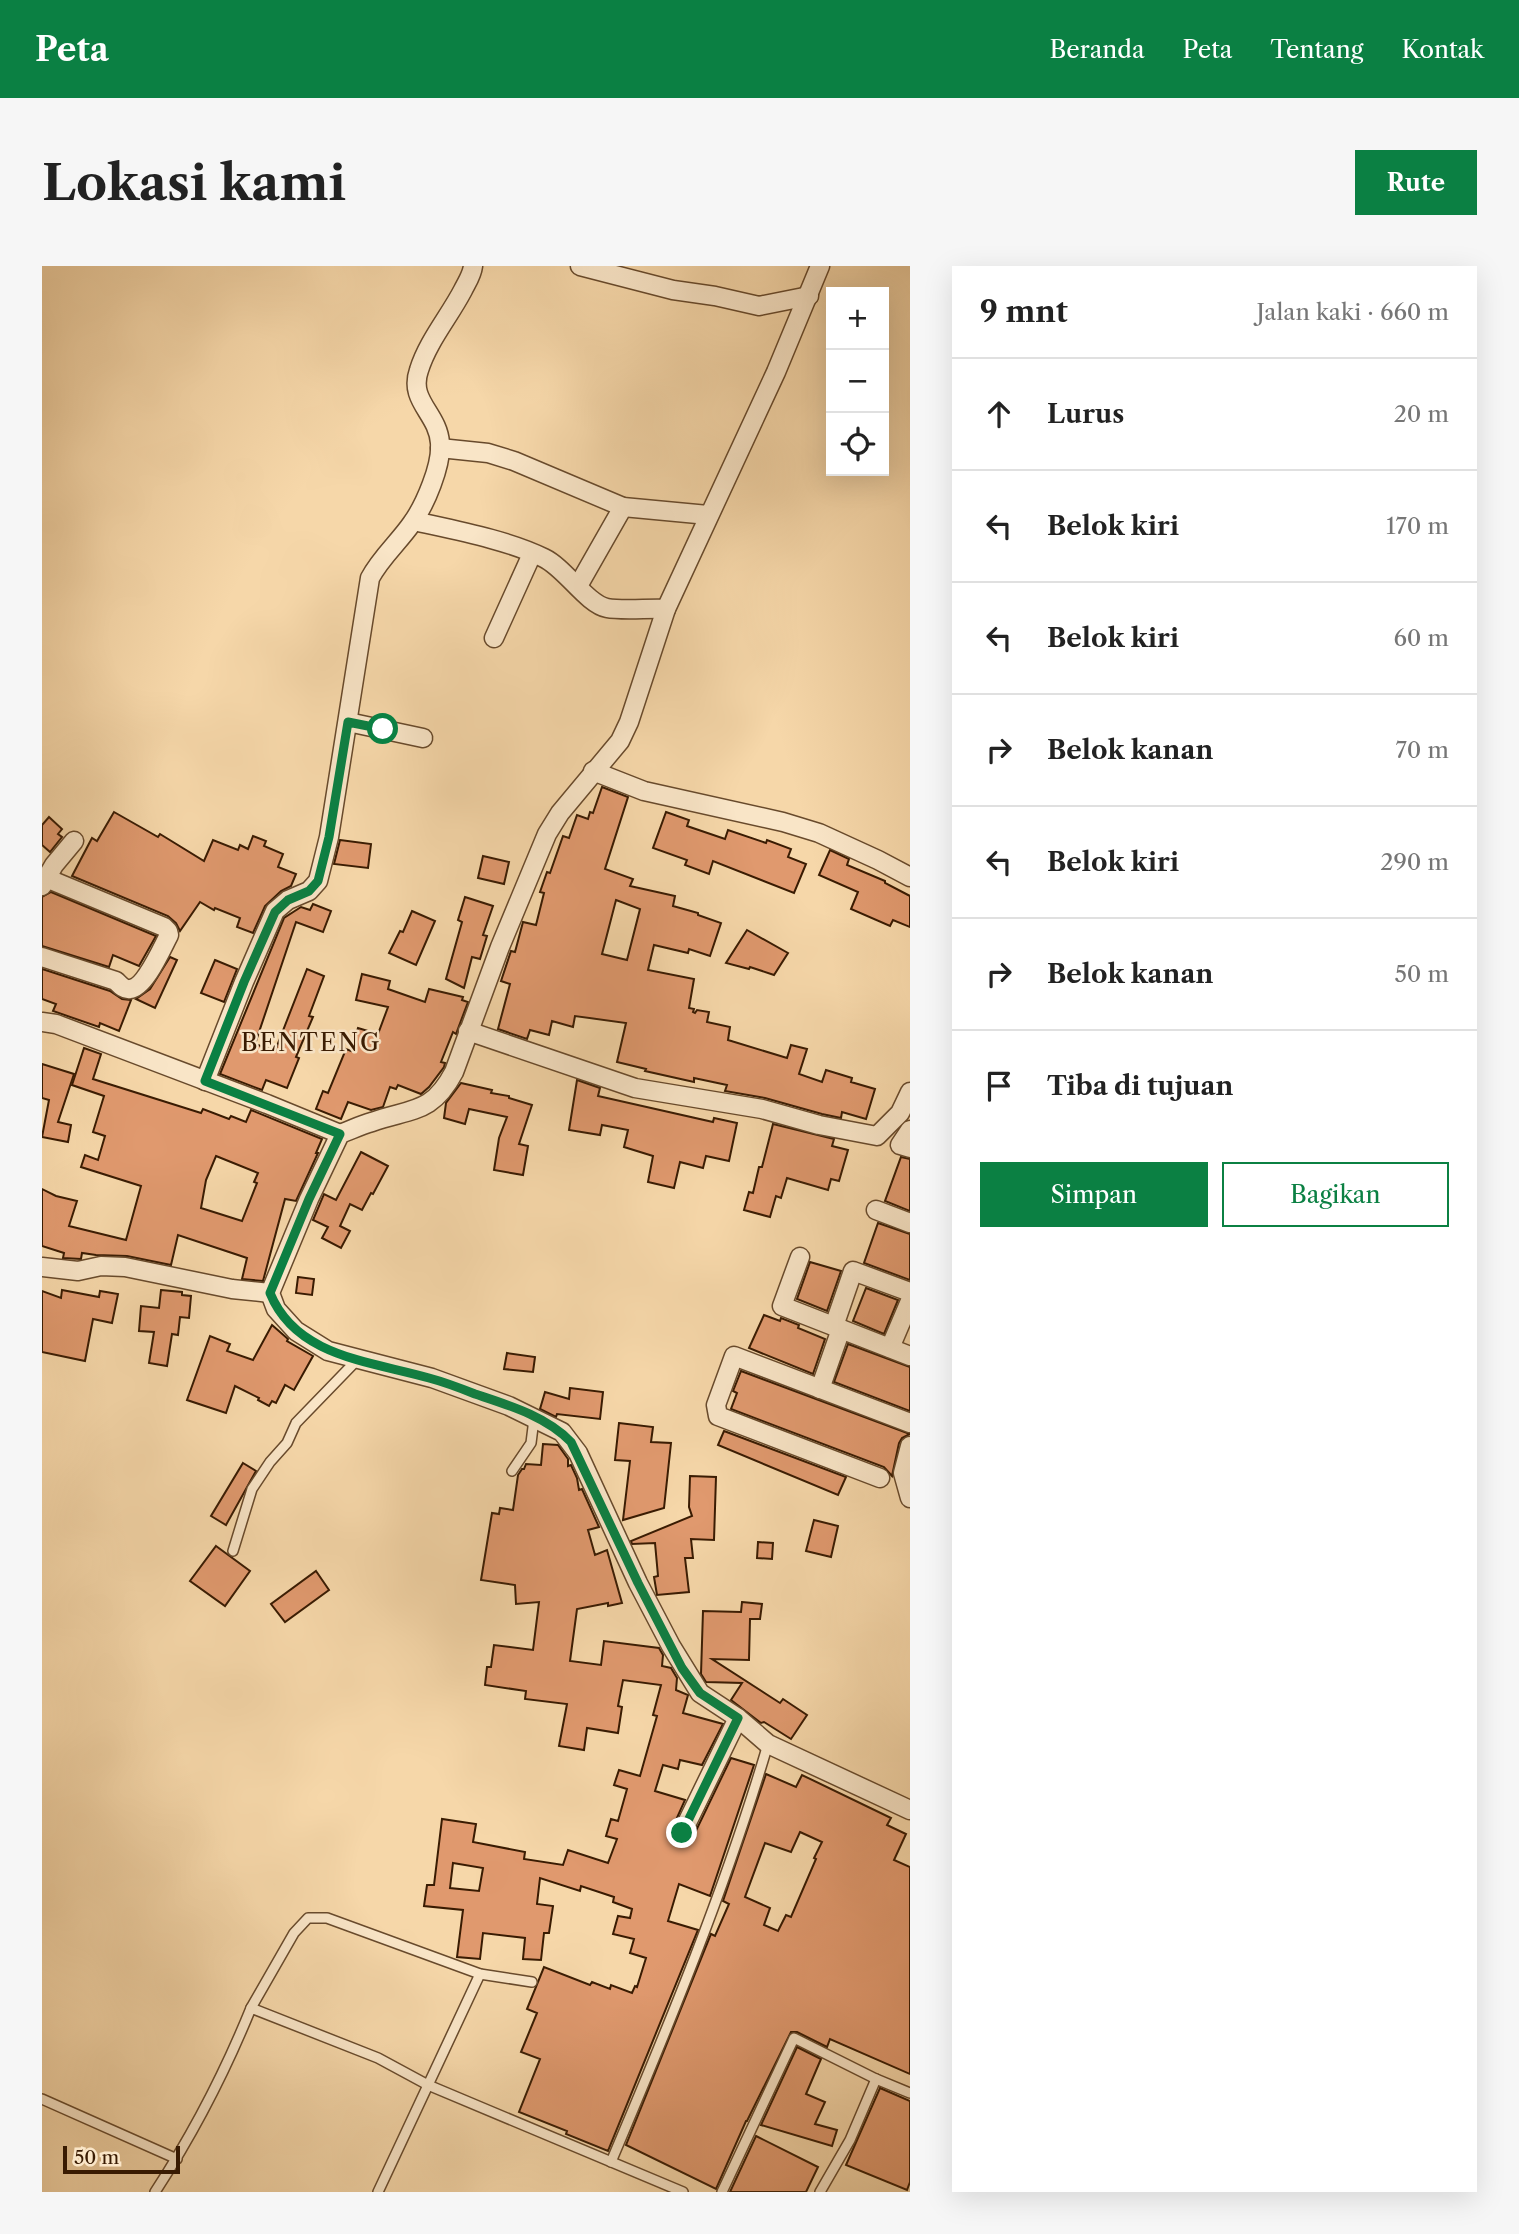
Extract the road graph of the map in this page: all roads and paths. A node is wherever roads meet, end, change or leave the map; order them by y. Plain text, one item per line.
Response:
1 (473, 266) edge
2 (580, 266) edge
3 (821, 266) edge
4 (809, 296) junction
5 (440, 448) junction
6 (623, 507) junction
7 (708, 515) junction
8 (414, 521) junction
9 (532, 554) junction
10 (578, 586) junction
11 (666, 608) junction
12 (494, 638) dead end
13 (348, 722) junction
14 (423, 738) dead end
15 (593, 772) junction
16 (74, 841) dead end
17 (910, 877) edge
18 (44, 882) edge
19 (42, 957) edge
20 (42, 1023) edge
21 (468, 1031) junction
22 (205, 1081) junction
23 (910, 1092) edge
24 (910, 1130) edge
25 (340, 1134) junction
26 (910, 1148) edge
27 (876, 1210) dead end
28 (910, 1223) edge
29 (800, 1257) dead end
30 (42, 1267) edge
31 (910, 1292) edge
32 (270, 1293) junction
33 (910, 1301) edge
34 (838, 1327) junction
35 (890, 1348) junction
36 (910, 1356) edge
37 (357, 1360) junction
38 (820, 1389) junction
39 (534, 1417) junction
40 (910, 1423) edge
41 (910, 1446) edge
42 (512, 1472) dead end
43 (880, 1478) dead end
44 (910, 1498) edge
45 (233, 1551) dead end
46 (738, 1718) junction
47 (768, 1744) junction
48 (910, 1810) edge
49 (682, 1833) dead end
50 (480, 1974) junction
51 (532, 1982) dead end
52 (251, 2008) junction
53 (876, 2080) junction
54 (428, 2085) junction
55 (910, 2093) edge
56 (42, 2099) edge
57 (177, 2159) junction
58 (611, 2162) junction
59 (155, 2192) edge
60 (378, 2192) edge
61 (683, 2192) edge
62 (722, 2192) edge
63 (820, 2192) edge

1 - 5 street
2 - 4 street
3 - 4 street
4 - 7 street
5 - 6 street
5 - 8 street
6 - 7 street
6 - 10 street
7 - 11 street
8 - 9 street
8 - 13 street
9 - 10 street
9 - 12 street
10 - 11 street
11 - 15 street
13 - 14 street
13 - 22 street
15 - 17 street
15 - 21 street
16 - 18 street
18 - 19 street
20 - 22 street
21 - 23 street
21 - 25 street
22 - 25 street
24 - 26 street
25 - 32 street
27 - 28 street
29 - 34 street
30 - 32 street
31 - 34 street
32 - 37 street
33 - 35 street
34 - 35 street
34 - 38 street
35 - 36 street
37 - 39 street
37 - 45 lane
38 - 40 street
38 - 43 street
39 - 42 lane
39 - 46 street
41 - 44 street
46 - 47 street
46 - 49 street
47 - 48 street
47 - 58 lane
50 - 51 lane
50 - 52 lane
50 - 54 lane
52 - 54 lane
52 - 57 lane
53 - 55 lane
53 - 62 lane
53 - 63 lane
54 - 58 lane
54 - 60 lane
56 - 57 lane
57 - 59 lane
58 - 61 lane

